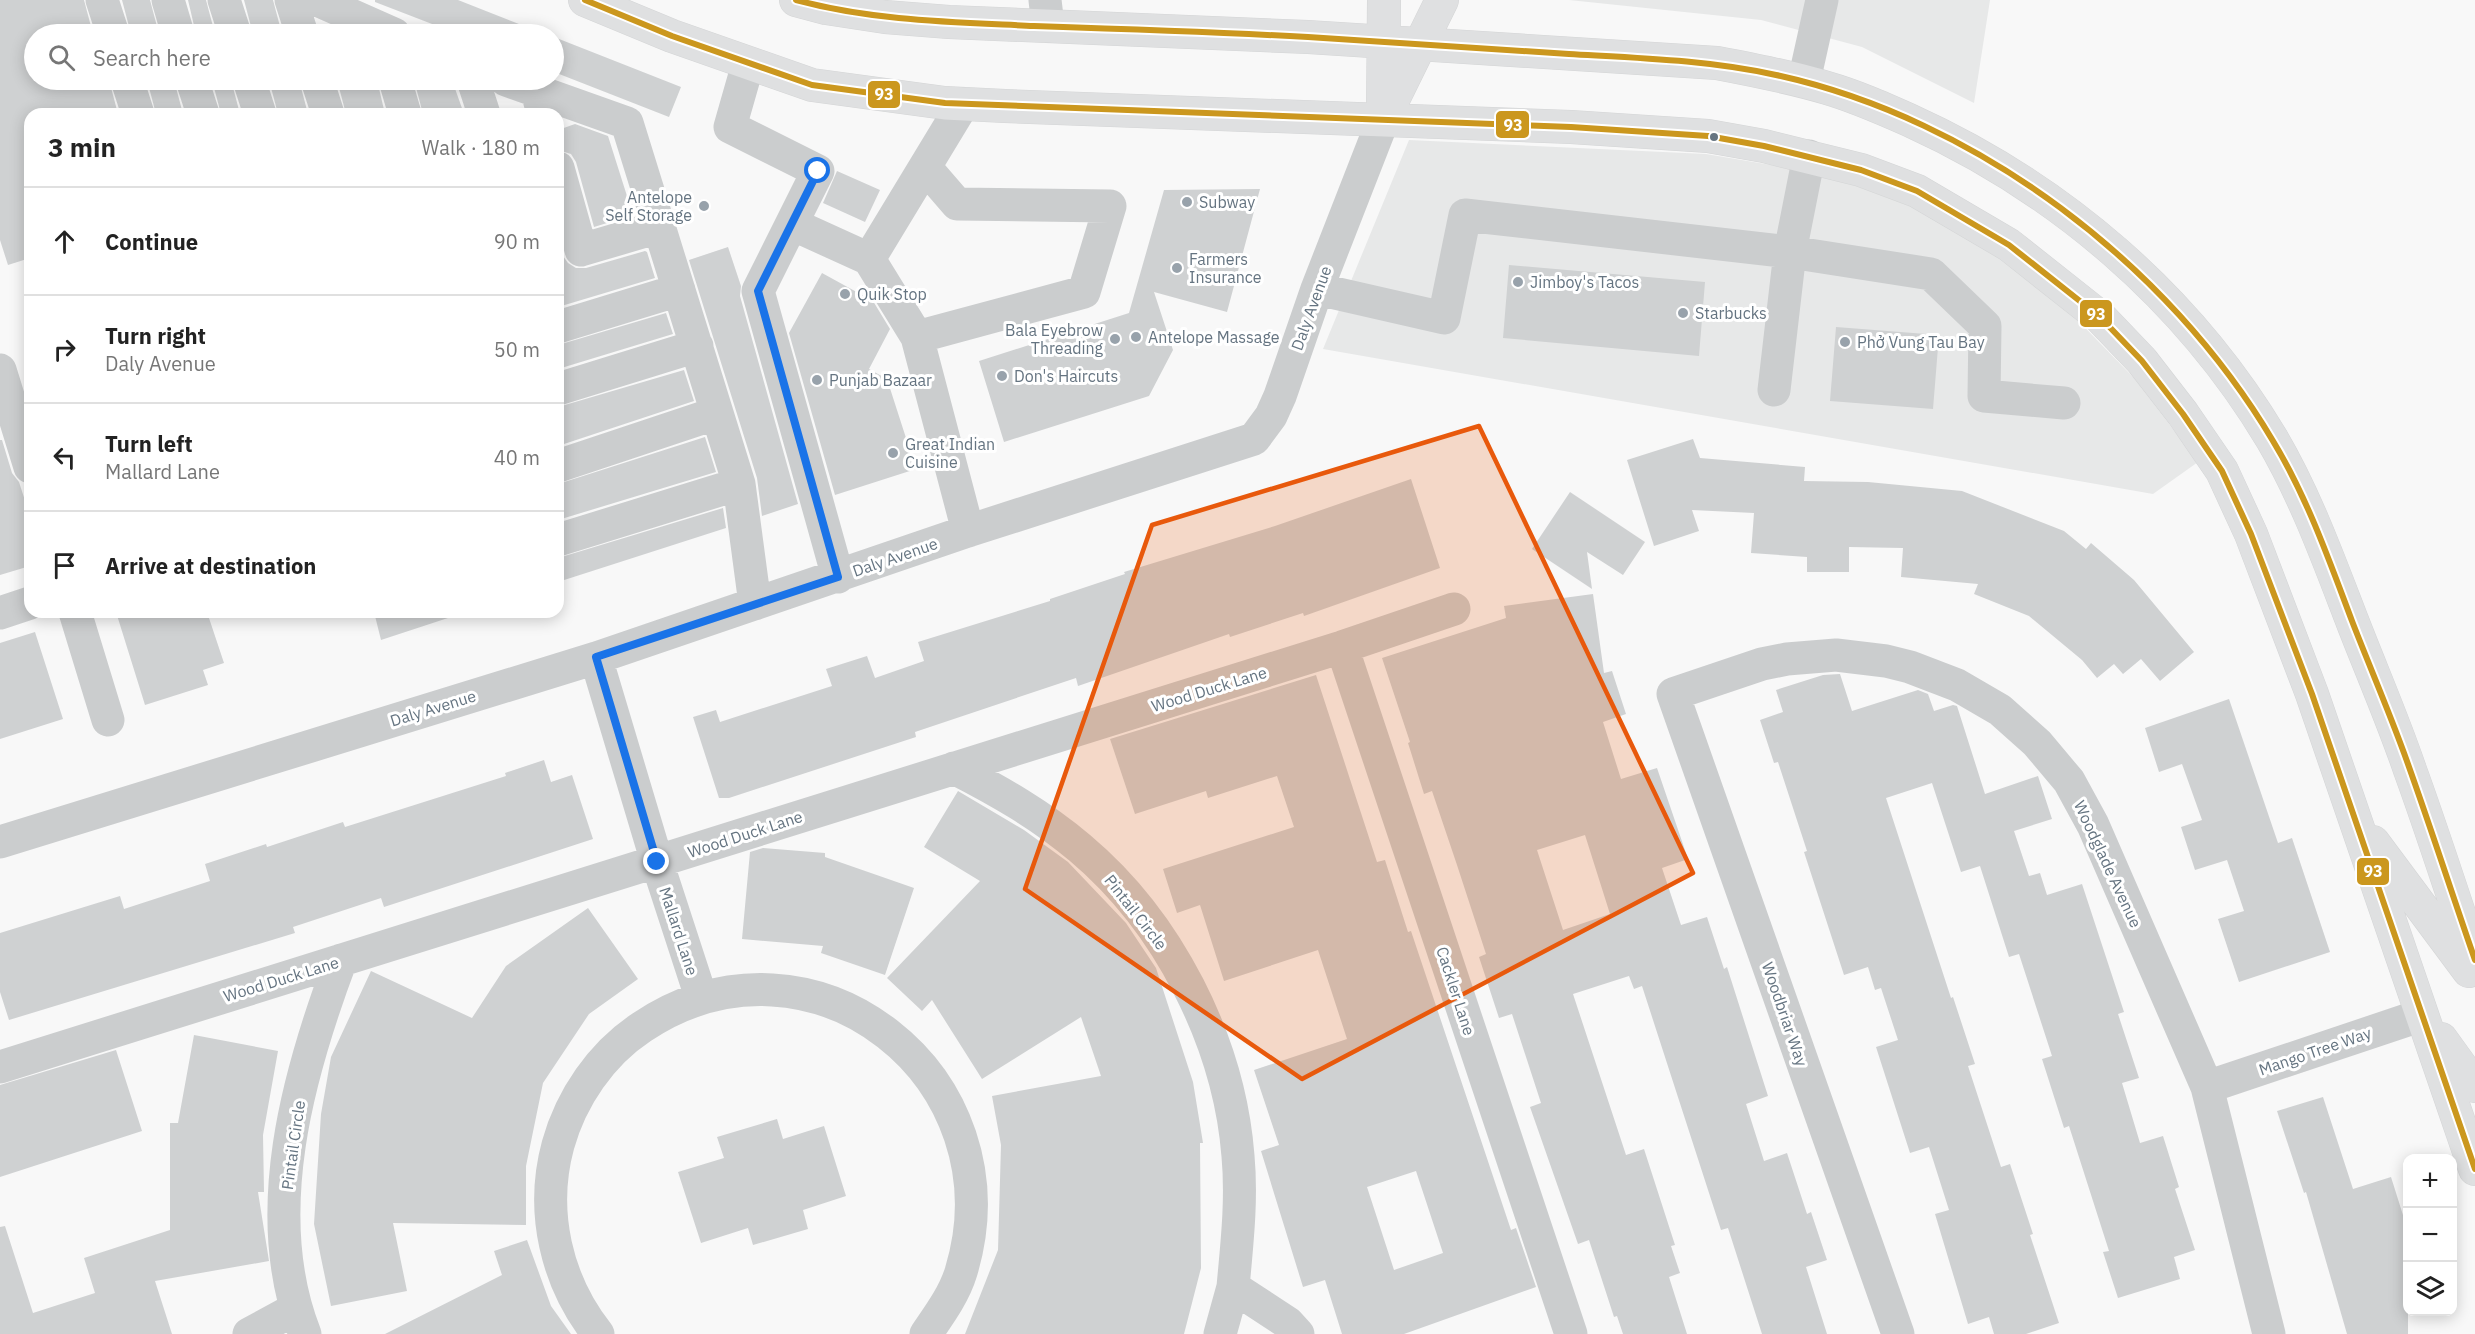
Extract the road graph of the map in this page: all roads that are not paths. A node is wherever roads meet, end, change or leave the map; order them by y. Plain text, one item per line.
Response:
1 (102, 0) edge
2 (168, 0) edge
3 (224, 0) edge
4 (291, 0) edge
5 (317, 0) edge
6 (585, 0) edge
7 (796, 0) edge
8 (1384, 0) edge
9 (1442, 0) edge
10 (1822, 0) edge
11 (1047, 13) edge
12 (110, 24) edge
13 (175, 24) edge
14 (232, 24) edge
15 (299, 24) edge
16 (366, 24) edge
17 (1384, 43) junction
18 (1420, 45) junction
19 (748, 64) junction
20 (1804, 81) junction
21 (130, 90) edge
22 (195, 90) edge
23 (252, 90) edge
24 (320, 90) edge
25 (398, 90) edge
26 (476, 90) edge
27 (521, 90) edge
28 (540, 103) edge
29 (963, 104) junction
30 (136, 108) edge
31 (201, 108) edge
32 (258, 108) edge
33 (326, 108) edge
34 (403, 108) edge
35 (482, 108) edge
36 (562, 108) edge
37 (564, 109) edge
38 (1383, 120) junction
39 (1809, 156) junction
40 (925, 167) junction
41 (564, 215) edge
42 (792, 224) junction
43 (660, 227) junction
44 (1790, 252) junction
45 (569, 254) edge
46 (869, 259) junction
47 (679, 290) junction
48 (1317, 290) junction
49 (564, 325) edge
50 (917, 337) junction
51 (697, 346) junction
52 (0, 370) edge
53 (564, 387) edge
54 (1774, 390) dead end
55 (2064, 403) dead end
56 (717, 413) junction
57 (24, 448) edge
58 (564, 464) edge
59 (740, 484) junction
60 (968, 531) junction
61 (564, 538) edge
62 (838, 577) junction
63 (755, 604) junction
64 (24, 605) edge
65 (1454, 609) dead end
66 (0, 613) edge
67 (77, 618) edge
68 (1342, 647) junction
69 (596, 657) junction
70 (1673, 694) joint
71 (108, 720) dead end
72 (954, 768) junction
73 (2355, 819) junction
74 (0, 842) edge
75 (657, 862) junction
76 (341, 960) junction
77 (2475, 960) edge
78 (2475, 978) edge
79 (701, 997) junction
80 (2422, 1014) junction
81 (0, 1067) edge
82 (2475, 1086) edge
83 (2207, 1087) junction
84 (2475, 1169) edge
85 (1233, 1287) junction
86 (300, 1321) edge
87 (1566, 1332) edge
88 (249, 1334) edge
89 (598, 1334) edge
90 (926, 1334) edge
91 (1220, 1334) edge
92 (1298, 1334) edge
93 (1898, 1334) edge
94 (2269, 1334) edge

1 - 12 street
2 - 13 street
3 - 14 street
4 - 15 street
5 - 16 street
6 - 19 main road
7 - 11 main road
8 - 17 main road
9 - 18 main road
10 - 20 street
11 - 17 main road
17 - 18 main road
17 - 38 main road
18 - 20 main road
18 - 38 main road
19 - 29 main road
19 - 42 street
20 - 77 main road
21 - 30 street
22 - 31 street
23 - 32 street
24 - 33 street
25 - 34 street
26 - 35 street
27 - 28 street
28 - 36 street
29 - 38 main road
29 - 40 street
37 - 43 street
38 - 39 main road
38 - 48 street, Daly Avenue
39 - 44 street
39 - 73 main road
40 - 46 street
40 - 50 street
41 - 45 street
42 - 46 street
42 - 62 street
43 - 45 street
43 - 47 street
44 - 48 street
44 - 54 street
44 - 55 street
46 - 50 street
47 - 49 street
47 - 51 street
48 - 60 street, Daly Avenue
50 - 60 street
51 - 53 street
51 - 56 street
52 - 57 street
56 - 58 street
56 - 59 street
59 - 61 street
59 - 63 street
60 - 62 street, Daly Avenue
62 - 63 street, Daly Avenue
63 - 69 street, Daly Avenue
64 - 66 street
65 - 68 street, Wood Duck Lane
67 - 71 street
68 - 72 street, Wood Duck Lane
68 - 87 street, Cackler Lane
69 - 74 street, Daly Avenue
69 - 75 street, Mallard Lane
70 - 83 street, Woodglade Avenue
70 - 93 street, Woodbriar Way
72 - 75 street, Wood Duck Lane
72 - 85 street, Pintail Circle
73 - 78 main road
73 - 80 main road
75 - 76 street, Wood Duck Lane
75 - 79 street, Mallard Lane
76 - 81 street, Wood Duck Lane
76 - 86 street, Pintail Circle
79 - 89 street, Mallard Lane
79 - 90 street, Mallard Lane
80 - 82 main road
80 - 83 street, Mango Tree Way
80 - 84 main road
83 - 94 street, Woodglade Avenue
85 - 91 street
85 - 92 street
86 - 88 street

